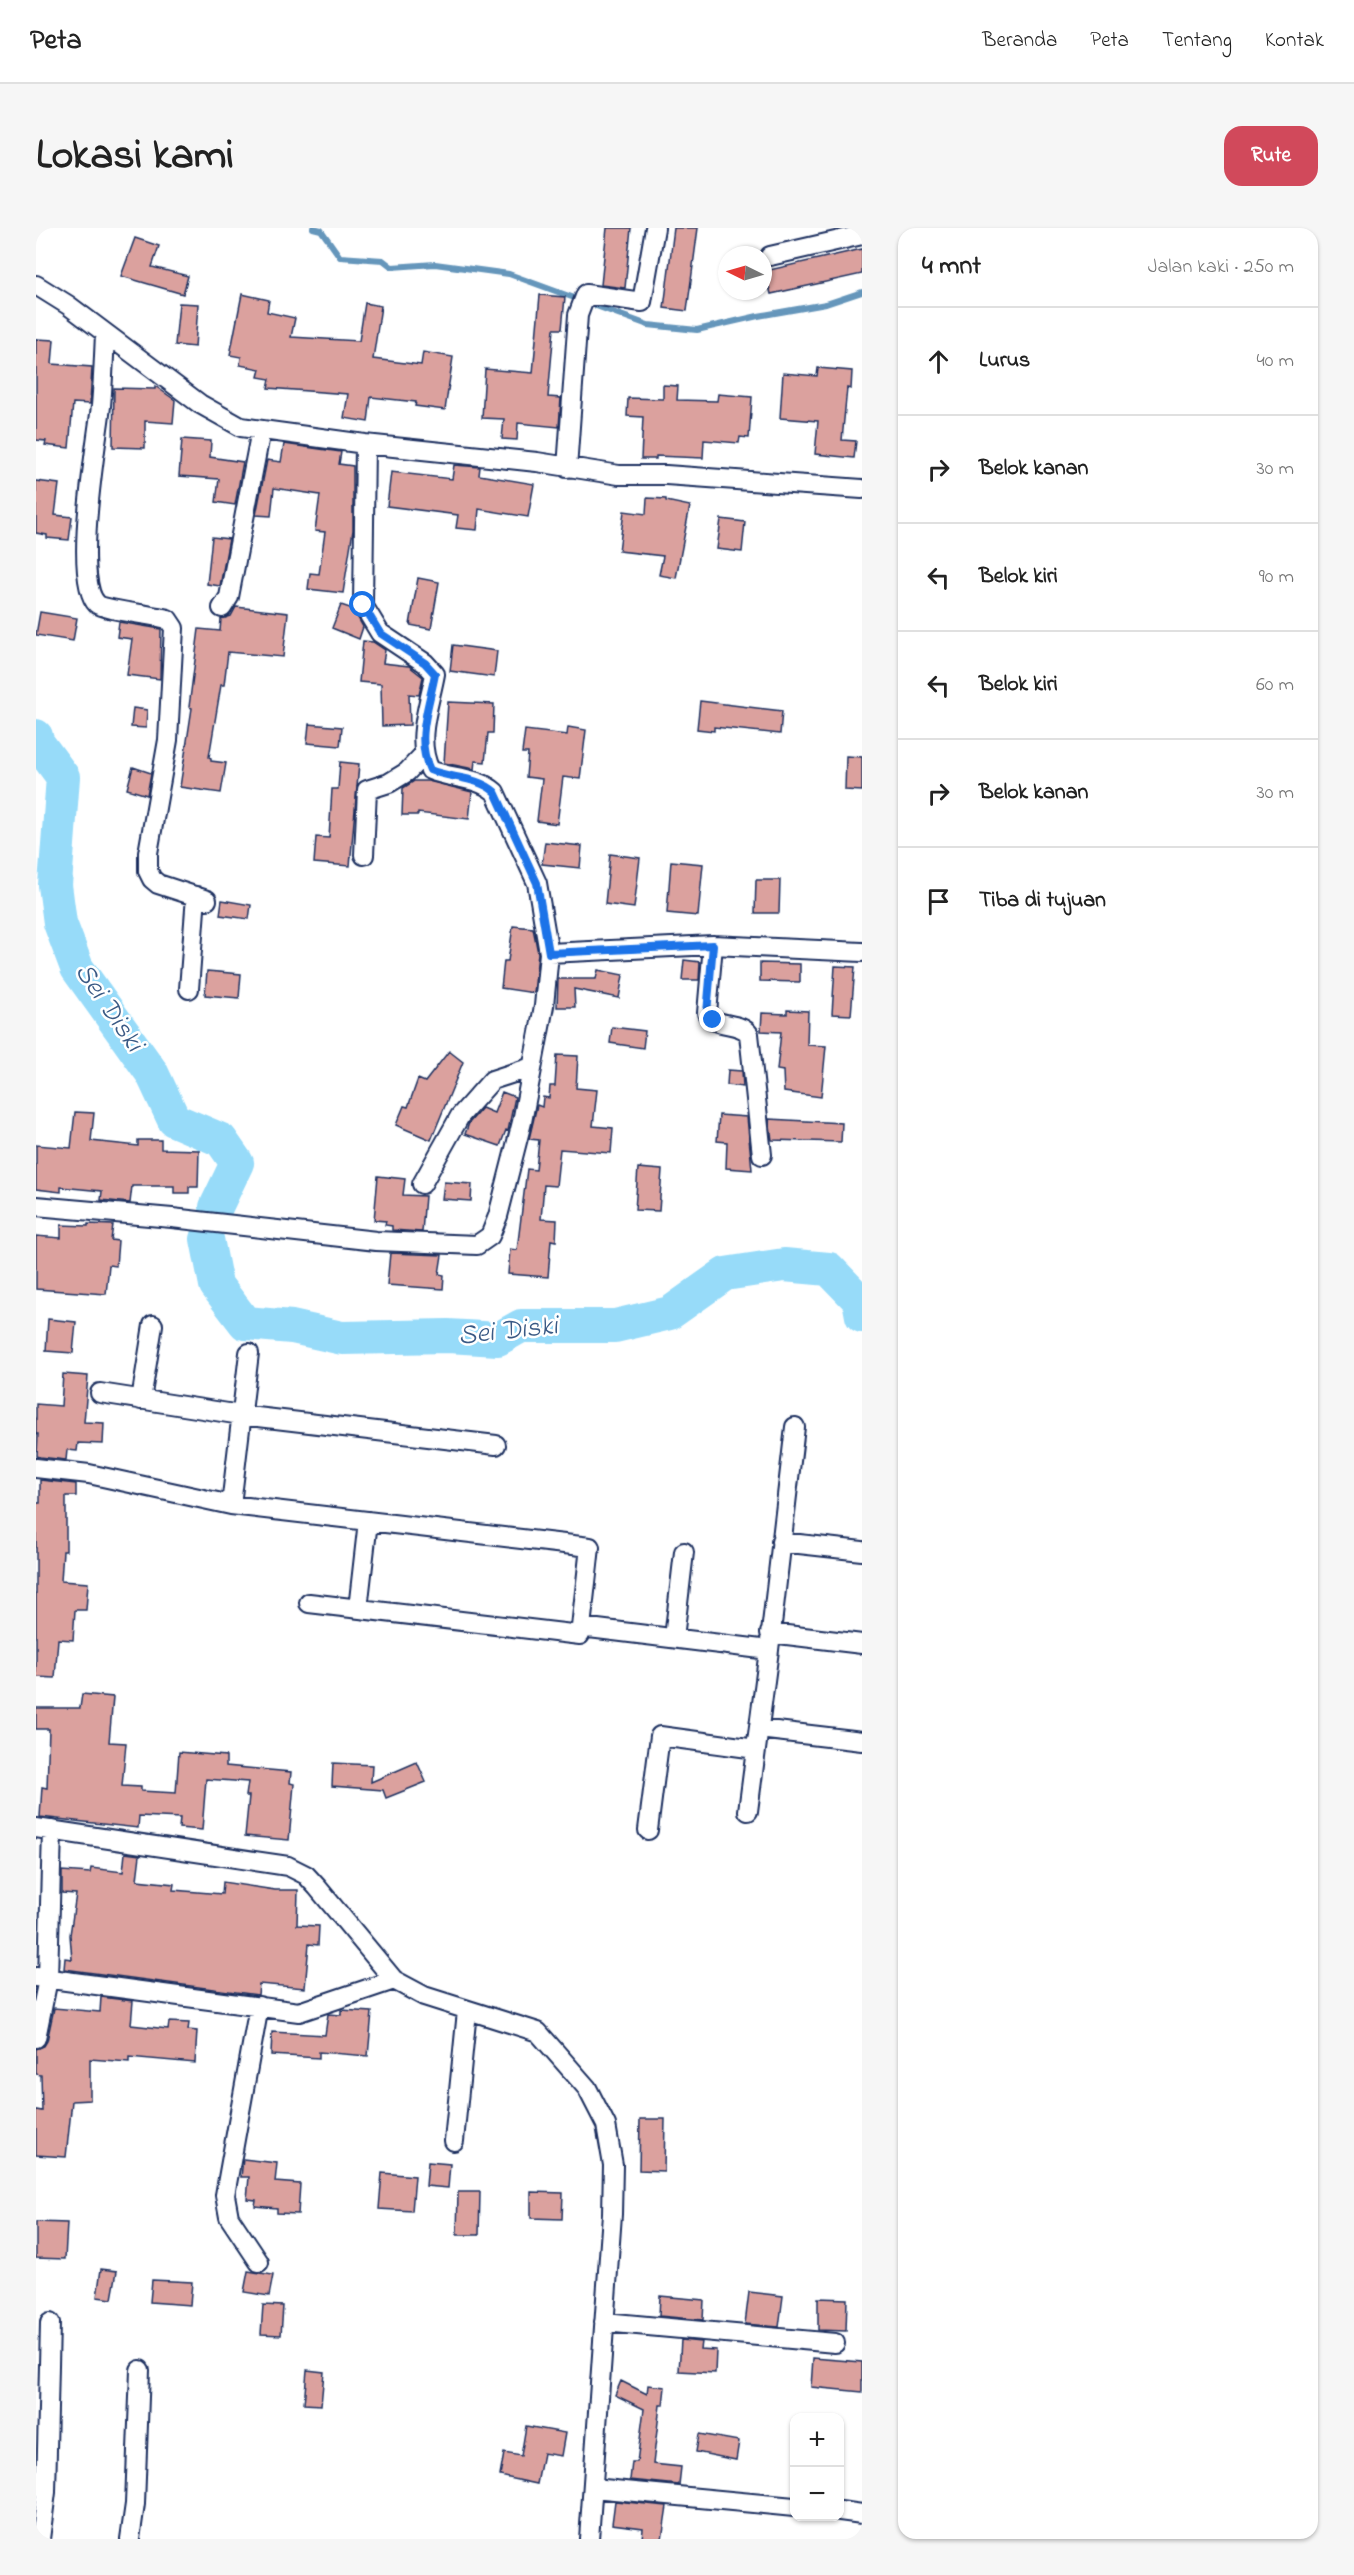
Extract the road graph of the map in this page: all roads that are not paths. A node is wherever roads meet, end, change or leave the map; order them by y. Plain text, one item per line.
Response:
1 (655, 228) edge
2 (862, 235) edge
3 (772, 256) edge
4 (36, 285) edge
5 (105, 333) junction
6 (261, 430) junction
7 (365, 444) junction
8 (567, 468) junction
9 (862, 489) edge
10 (222, 609) dead end
11 (423, 755) junction
12 (364, 855) dead end
13 (713, 945) junction
14 (862, 952) edge
15 (549, 953) junction
16 (189, 989) dead end
17 (532, 1067) junction
18 (762, 1155) dead end
19 (422, 1184) dead end
20 (36, 1206) edge
21 (153, 1325) dead end
22 (249, 1353) dead end
23 (100, 1393) dead end
24 (141, 1400) junction
25 (241, 1415) junction
26 (795, 1427) dead end
27 (496, 1445) dead end
28 (36, 1468) edge
29 (231, 1505) junction
30 (368, 1521) junction
31 (781, 1542) junction
32 (862, 1551) edge
33 (684, 1552) dead end
34 (309, 1603) dead end
35 (358, 1609) junction
36 (581, 1627) junction
37 (674, 1638) junction
38 (770, 1641) junction
39 (862, 1644) edge
40 (759, 1729) junction
41 (862, 1741) edge
42 (756, 1749) junction
43 (748, 1811) dead end
44 (44, 1829) edge
45 (648, 1830) dead end
46 (42, 1978) edge
47 (394, 1980) junction
48 (259, 2006) junction
49 (467, 2011) junction
50 (36, 2038) edge
51 (454, 2141) dead end
52 (259, 2262) dead end
53 (604, 2322) junction
54 (50, 2323) dead end
55 (835, 2343) dead end
56 (140, 2370) dead end
57 (593, 2488) junction
58 (790, 2507) edge
59 (844, 2512) edge
60 (862, 2514) edge
61 (40, 2539) edge
62 (130, 2539) edge
63 (589, 2539) edge

1 - 8 street
2 - 3 street
4 - 5 street
5 - 6 street
5 - 16 street
6 - 7 street
6 - 10 street
7 - 8 street
7 - 11 street
8 - 9 street
11 - 12 street
11 - 15 street
13 - 14 street
13 - 15 street
13 - 18 street
15 - 17 street
17 - 19 street
17 - 20 street
21 - 24 street
22 - 25 street
23 - 24 street
24 - 25 street
25 - 27 street
25 - 29 street
26 - 31 street
28 - 29 street
29 - 30 street
30 - 35 street
30 - 36 street
31 - 32 street
31 - 38 street
33 - 37 street
34 - 35 street
35 - 36 street
36 - 37 street
37 - 38 street
38 - 39 street
38 - 40 street
40 - 41 street
40 - 42 street
42 - 43 street
42 - 45 street
44 - 46 street
44 - 47 street
46 - 48 street
46 - 50 street
47 - 48 street
47 - 49 street
48 - 52 street
49 - 51 street
49 - 53 street
53 - 55 street
53 - 57 street
54 - 61 street
56 - 62 street
57 - 58 street
57 - 63 street
59 - 60 street

